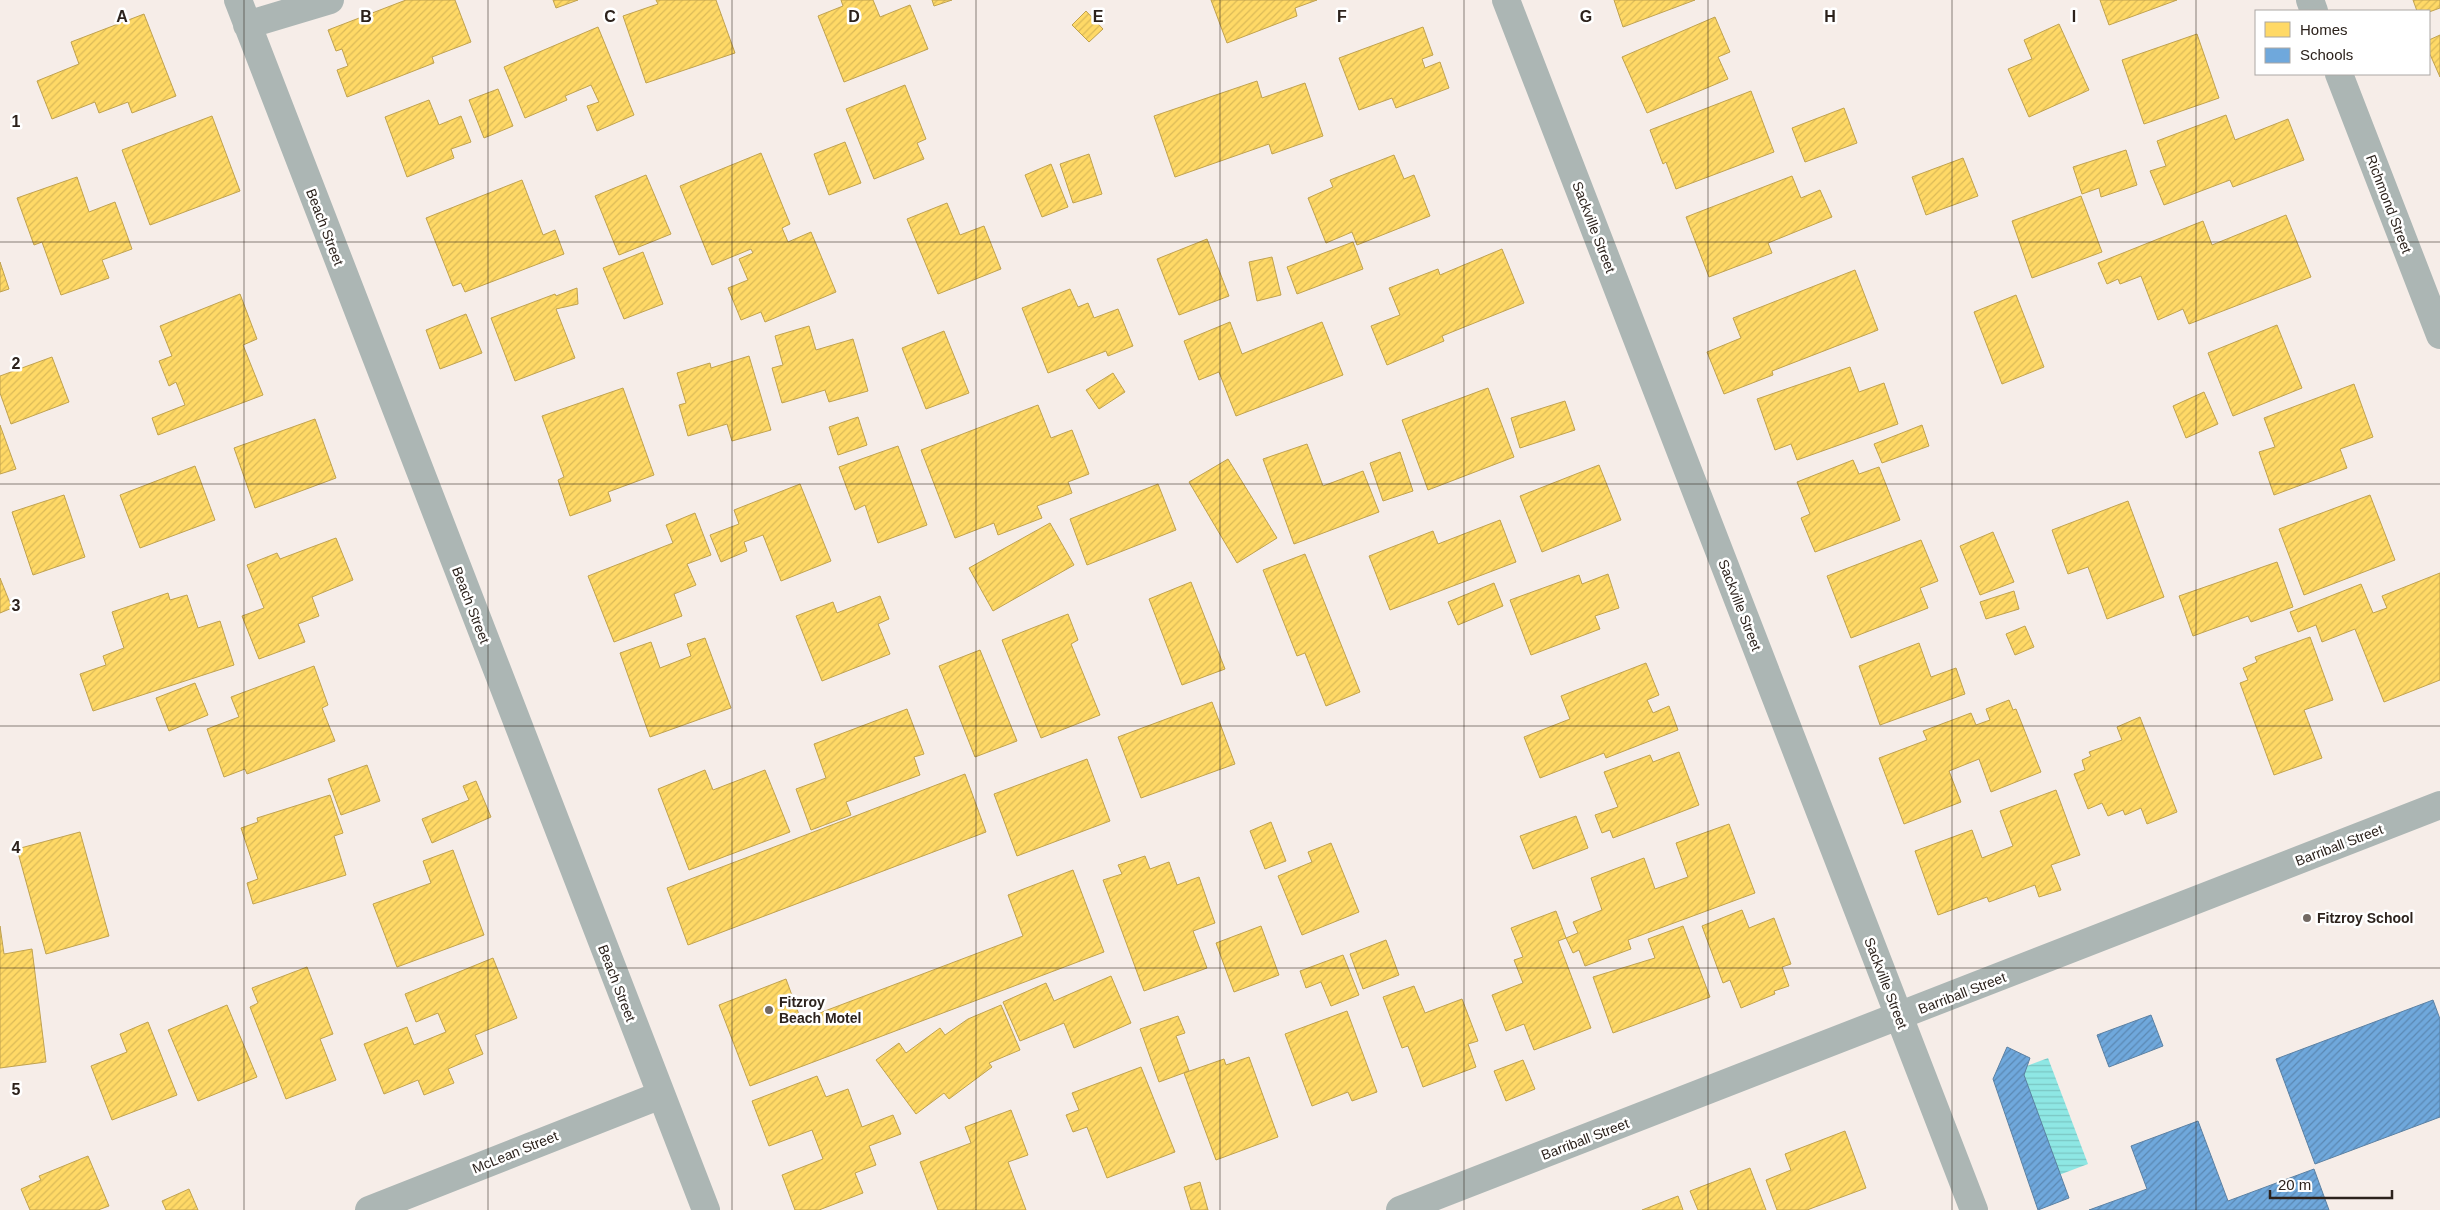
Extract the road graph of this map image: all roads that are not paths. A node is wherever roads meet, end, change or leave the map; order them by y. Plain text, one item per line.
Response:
1 (330, 0) edge
2 (1506, 0) edge
3 (242, 12) edge
4 (2339, 75) edge
5 (2440, 335) edge
6 (2440, 805) edge
7 (1900, 1017) junction
8 (661, 1095) junction
9 (369, 1210) edge
10 (706, 1210) edge
11 (1400, 1210) edge
12 (1974, 1210) edge

1 - 3 street
2 - 7 street, Sackville Street
3 - 8 street, Beach Street
4 - 5 street, Richmond Street
6 - 7 street, Barriball Street
7 - 11 street, Barriball Street
7 - 12 street, Sackville Street
8 - 9 street, McLean Street
8 - 10 street, Beach Street

